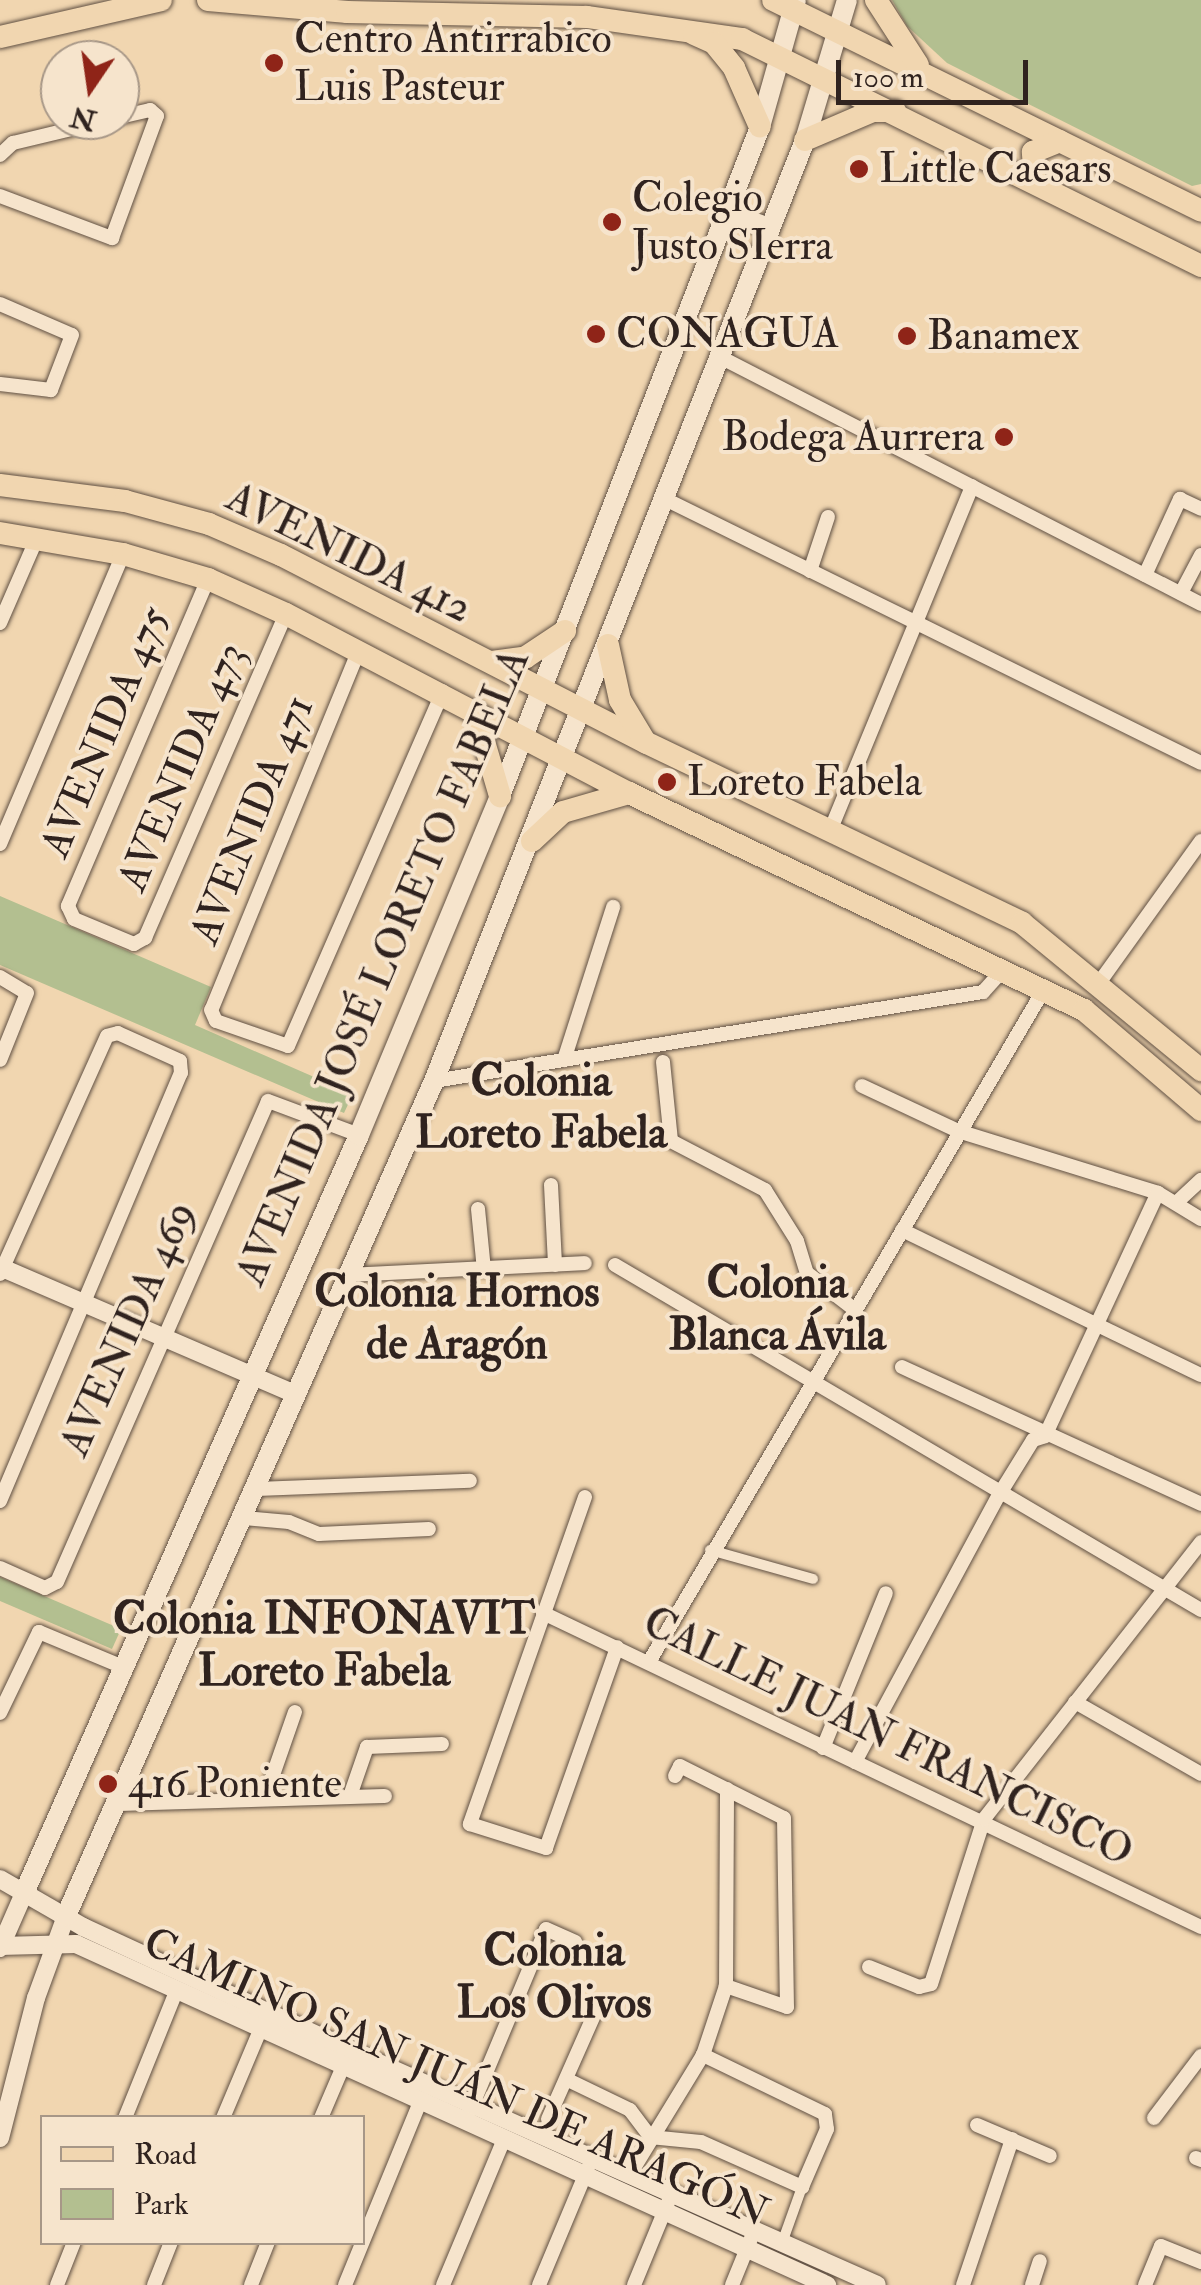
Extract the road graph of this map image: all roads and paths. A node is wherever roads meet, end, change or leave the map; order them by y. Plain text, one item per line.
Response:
1 (162, 0) edge
2 (208, 0) edge
3 (846, 0) edge
4 (876, 0) edge
5 (788, 2) edge
6 (588, 9) edge
7 (46, 12) edge
8 (677, 25) junction
9 (840, 30) junction
10 (0, 37) edge
11 (783, 55) junction
12 (923, 72) junction
13 (827, 77) junction
14 (896, 110) junction
15 (140, 112) edge
16 (760, 127) junction
17 (40, 137) edge
18 (805, 140) junction
19 (1060, 141) junction
20 (0, 155) edge
21 (1035, 182) junction
22 (0, 196) edge
23 (1201, 211) edge
24 (726, 212) junction
25 (768, 228) junction
26 (1201, 266) edge
27 (0, 304) edge
28 (720, 358) junction
29 (0, 384) edge
30 (0, 485) edge
31 (972, 486) junction
32 (665, 499) junction
33 (1201, 509) edge
34 (828, 517) dead end
35 (0, 533) edge
36 (37, 538) junction
37 (123, 554) junction
38 (1201, 556) edge
39 (810, 570) junction
40 (1145, 575) junction
41 (208, 579) junction
42 (1181, 594) junction
43 (1201, 604) edge
44 (286, 614) junction
45 (0, 623) edge
46 (913, 623) junction
47 (564, 631) junction
48 (608, 644) junction
49 (360, 650) junction
50 (489, 662) junction
51 (542, 689) junction
52 (443, 691) junction
53 (584, 710) junction
54 (474, 711) junction
55 (523, 736) junction
56 (646, 742) junction
57 (565, 759) junction
58 (1201, 764) edge
59 (629, 793) junction
60 (500, 796) junction
61 (830, 831) junction
62 (532, 840) junction
63 (1201, 841) edge
64 (0, 844) edge
65 (613, 906) dead end
66 (138, 944) joint
67 (1001, 972) junction
68 (0, 976) edge
69 (1099, 983) junction
70 (1043, 991) junction
71 (0, 1060) edge
72 (564, 1060) junction
73 (663, 1062) dead end
74 (1201, 1070) edge
75 (434, 1081) junction
76 (862, 1086) dead end
77 (1201, 1110) edge
78 (958, 1131) junction
79 (360, 1134) junction
80 (1201, 1180) edge
81 (551, 1185) dead end
82 (1158, 1193) junction
83 (1176, 1202) junction
84 (478, 1208) dead end
85 (1201, 1220) edge
86 (902, 1230) junction
87 (585, 1264) dead end
88 (555, 1265) junction
89 (616, 1265) dead end
90 (1, 1270) edge
91 (484, 1270) junction
92 (350, 1275) junction
93 (82, 1302) junction
94 (854, 1310) junction
95 (1100, 1327) junction
96 (162, 1336) junction
97 (902, 1367) dead end
98 (251, 1375) junction
99 (1201, 1375) edge
100 (811, 1384) junction
101 (297, 1395) junction
102 (1045, 1436) junction
103 (470, 1481) dead end
104 (257, 1489) junction
105 (999, 1495) junction
106 (585, 1496) dead end
107 (0, 1501) edge
108 (1201, 1504) edge
109 (244, 1518) junction
110 (429, 1529) dead end
111 (1201, 1542) edge
112 (710, 1550) junction
113 (0, 1568) edge
114 (813, 1579) dead end
115 (1164, 1588) junction
116 (886, 1593) dead end
117 (1201, 1610) edge
118 (543, 1613) junction
119 (617, 1646) junction
120 (649, 1662) junction
121 (123, 1667) junction
122 (1075, 1702) junction
123 (295, 1712) dead end
124 (0, 1714) edge
125 (442, 1744) dead end
126 (823, 1748) junction
127 (855, 1762) junction
128 (1201, 1774) edge
129 (676, 1776) dead end
130 (727, 1788) junction
131 (350, 1796) junction
132 (385, 1796) dead end
133 (265, 1798) junction
134 (118, 1804) junction
135 (984, 1820) junction
136 (0, 1878) edge
137 (24, 1891) junction
138 (66, 1916) junction
139 (1201, 1927) edge
140 (55, 1942) junction
141 (576, 1942) dead end
142 (0, 1947) edge
143 (869, 1967) dead end
144 (155, 1970) junction
145 (726, 1986) junction
146 (177, 1990) junction
147 (204, 1991) junction
148 (598, 2006) dead end
149 (265, 2020) junction
150 (703, 2055) junction
151 (1201, 2056) edge
152 (344, 2064) junction
153 (385, 2075) junction
154 (568, 2080) junction
155 (421, 2100) junction
156 (469, 2113) junction
157 (126, 2115) edge
158 (225, 2115) edge
159 (322, 2115) edge
160 (1154, 2118) dead end
161 (548, 2119) dead end
162 (977, 2124) dead end
163 (650, 2137) junction
164 (0, 2138) edge
165 (504, 2139) junction
166 (1012, 2139) junction
167 (1050, 2156) dead end
168 (588, 2167) junction
169 (629, 2176) junction
170 (802, 2187) junction
171 (668, 2202) junction
172 (754, 2231) junction
173 (365, 2236) edge
174 (782, 2244) junction
175 (73, 2245) edge
176 (171, 2245) edge
177 (267, 2245) edge
178 (361, 2245) edge
179 (747, 2249) junction
180 (1040, 2261) dead end
181 (1201, 2262) edge
182 (834, 2266) junction
183 (57, 2285) edge
184 (154, 2285) edge
185 (250, 2285) edge
186 (345, 2285) edge
187 (443, 2285) edge
188 (539, 2285) edge
189 (634, 2285) edge
190 (732, 2285) edge
191 (826, 2285) edge
192 (877, 2285) edge
193 (964, 2285) edge
194 (1032, 2285) edge
195 (1145, 2285) edge

1 - 7 main road
2 - 6 main road
3 - 9 main road, AVENIDA JOSÉ LORETO FABELA
4 - 12 main road
5 - 9 main road
5 - 11 main road, AVENIDA JOSÉ LORETO FABELA
6 - 8 main road
7 - 10 main road
8 - 11 main road
8 - 16 main road
9 - 12 main road
9 - 13 main road, AVENIDA JOSÉ LORETO FABELA
11 - 13 main road
11 - 16 main road, AVENIDA JOSÉ LORETO FABELA
12 - 19 main road
13 - 14 main road
13 - 18 main road, AVENIDA JOSÉ LORETO FABELA
14 - 18 main road
14 - 21 main road
15 - 22 street
16 - 24 main road, AVENIDA JOSÉ LORETO FABELA
17 - 20 street
18 - 25 main road, AVENIDA JOSÉ LORETO FABELA
19 - 21 main road
19 - 23 main road
21 - 26 main road
24 - 25 main road
24 - 47 main road, AVENIDA JOSÉ LORETO FABELA
25 - 28 main road, AVENIDA JOSÉ LORETO FABELA
27 - 29 street
28 - 31 street
28 - 32 main road, AVENIDA JOSÉ LORETO FABELA
30 - 50 main road, AVENIDA 412
31 - 40 street
31 - 46 street
32 - 39 street
32 - 48 main road, AVENIDA JOSÉ LORETO FABELA
33 - 40 street
34 - 39 street
35 - 36 main road, AVENIDA 412
36 - 37 main road, AVENIDA 412
36 - 45 street
37 - 41 main road, AVENIDA 412
37 - 64 street
38 - 42 street
39 - 46 street
40 - 42 street
41 - 44 main road, AVENIDA 412
41 - 66 street, AVENIDA 475
42 - 43 street
44 - 49 main road, AVENIDA 412
44 - 66 street, AVENIDA 473
46 - 58 street
46 - 61 street
47 - 50 main road
47 - 51 main road, AVENIDA JOSÉ LORETO FABELA
48 - 53 main road, AVENIDA JOSÉ LORETO FABELA
48 - 56 main road
49 - 52 main road, AVENIDA 412
49 - 52 street, AVENIDA 471
50 - 51 main road, AVENIDA 412
51 - 53 main road, AVENIDA 412
51 - 55 main road, AVENIDA JOSÉ LORETO FABELA
52 - 54 main road, AVENIDA 412
53 - 56 main road, AVENIDA 412
53 - 57 main road, AVENIDA JOSÉ LORETO FABELA
54 - 55 main road, AVENIDA 412
54 - 60 main road
55 - 57 main road, AVENIDA 412
55 - 60 main road, AVENIDA JOSÉ LORETO FABELA
56 - 61 main road, AVENIDA 412
57 - 59 main road, AVENIDA 412
57 - 62 main road, AVENIDA JOSÉ LORETO FABELA
59 - 62 main road
59 - 67 main road, AVENIDA 412
60 - 79 main road, AVENIDA JOSÉ LORETO FABELA
61 - 69 main road, AVENIDA 412
62 - 75 main road, AVENIDA JOSÉ LORETO FABELA
63 - 69 street
65 - 72 street
67 - 70 main road, AVENIDA 412
67 - 72 street
68 - 71 street
69 - 74 main road, AVENIDA 412
70 - 77 main road, AVENIDA 412
70 - 78 street
72 - 75 street
73 - 94 street
75 - 92 main road, AVENIDA JOSÉ LORETO FABELA
76 - 78 street
78 - 82 street
78 - 86 street
79 - 96 street, AVENIDA 469
79 - 98 main road, AVENIDA JOSÉ LORETO FABELA
80 - 83 street
81 - 88 street
82 - 83 street
82 - 95 street
83 - 85 street
84 - 91 street
86 - 94 street
86 - 95 street
87 - 88 street
88 - 91 street
89 - 100 street
90 - 93 street
90 - 93 street
91 - 92 street
92 - 101 main road, AVENIDA JOSÉ LORETO FABELA
93 - 96 street
93 - 107 street
94 - 100 street
95 - 99 street
95 - 102 street
96 - 98 street
96 - 113 street, AVENIDA 469
97 - 102 street
98 - 101 street
98 - 121 main road, AVENIDA JOSÉ LORETO FABELA
100 - 105 street
100 - 112 street
101 - 104 main road, AVENIDA JOSÉ LORETO FABELA
102 - 105 street
102 - 108 street
103 - 104 street
104 - 109 main road, AVENIDA JOSÉ LORETO FABELA
105 - 115 street
105 - 127 street
106 - 118 street
109 - 110 street
109 - 134 main road, AVENIDA JOSÉ LORETO FABELA
111 - 115 street
112 - 114 street
112 - 120 street
115 - 117 street
115 - 122 street
116 - 126 street
118 - 119 street, CALLE JUAN FRANCISCO
118 - 119 street
119 - 120 street, CALLE JUAN FRANCISCO
120 - 126 street, CALLE JUAN FRANCISCO
121 - 124 street
121 - 137 main road, AVENIDA JOSÉ LORETO FABELA
122 - 128 street
122 - 135 street
123 - 133 street
125 - 131 street
126 - 127 street, CALLE JUAN FRANCISCO
127 - 135 street, CALLE JUAN FRANCISCO
129 - 130 street
130 - 145 street
130 - 145 street
131 - 132 street
131 - 133 street
133 - 134 street
134 - 138 main road, AVENIDA JOSÉ LORETO FABELA
135 - 139 street, CALLE JUAN FRANCISCO
135 - 143 street
136 - 137 street, CAMINO SAN JUÁN DE ARAGÓN
137 - 138 street, CAMINO SAN JUÁN DE ARAGÓN
137 - 142 street, AVENIDA JOSÉ LORETO FABELA
138 - 140 street, AVENIDA JOSÉ LORETO FABELA
138 - 144 street, CAMINO SAN JUÁN DE ARAGÓN
140 - 142 street
140 - 144 street, CAMINO SAN JUÁN DE ARAGÓN
140 - 164 street, AVENIDA JOSÉ LORETO FABELA
141 - 156 street
144 - 146 street, CAMINO SAN JUÁN DE ARAGÓN
144 - 147 street, CAMINO SAN JUÁN DE ARAGÓN
145 - 150 street
146 - 147 street, CAMINO SAN JUÁN DE ARAGÓN
146 - 157 street
147 - 149 street, CAMINO SAN JUÁN DE ARAGÓN
148 - 154 street
149 - 152 street, CAMINO SAN JUÁN DE ARAGÓN
149 - 153 street, CAMINO SAN JUÁN DE ARAGÓN
149 - 158 street
150 - 163 street
150 - 170 street
151 - 160 street
152 - 153 street, CAMINO SAN JUÁN DE ARAGÓN
152 - 159 street
153 - 155 street, CAMINO SAN JUÁN DE ARAGÓN
153 - 156 street, CAMINO SAN JUÁN DE ARAGÓN
154 - 161 street
154 - 163 street
155 - 156 street, CAMINO SAN JUÁN DE ARAGÓN
155 - 173 street
156 - 165 street, CAMINO SAN JUÁN DE ARAGÓN
156 - 168 street, CAMINO SAN JUÁN DE ARAGÓN
162 - 166 street
163 - 169 street
163 - 170 street
165 - 168 street, CAMINO SAN JUÁN DE ARAGÓN
165 - 187 street
166 - 167 street
166 - 193 street
168 - 169 street, CAMINO SAN JUÁN DE ARAGÓN
168 - 171 street, CAMINO SAN JUÁN DE ARAGÓN
168 - 188 street
169 - 171 street, CAMINO SAN JUÁN DE ARAGÓN
170 - 174 street
171 - 172 street, CAMINO SAN JUÁN DE ARAGÓN
171 - 179 street, CAMINO SAN JUÁN DE ARAGÓN
171 - 189 street
172 - 174 street, CAMINO SAN JUÁN DE ARAGÓN
172 - 179 street
174 - 182 street, CAMINO SAN JUÁN DE ARAGÓN
175 - 183 street
176 - 184 street
177 - 185 street
178 - 186 street
179 - 190 street
179 - 191 street, CAMINO SAN JUÁN DE ARAGÓN
180 - 194 street
181 - 195 street
182 - 191 street
182 - 192 street, CAMINO SAN JUÁN DE ARAGÓN

